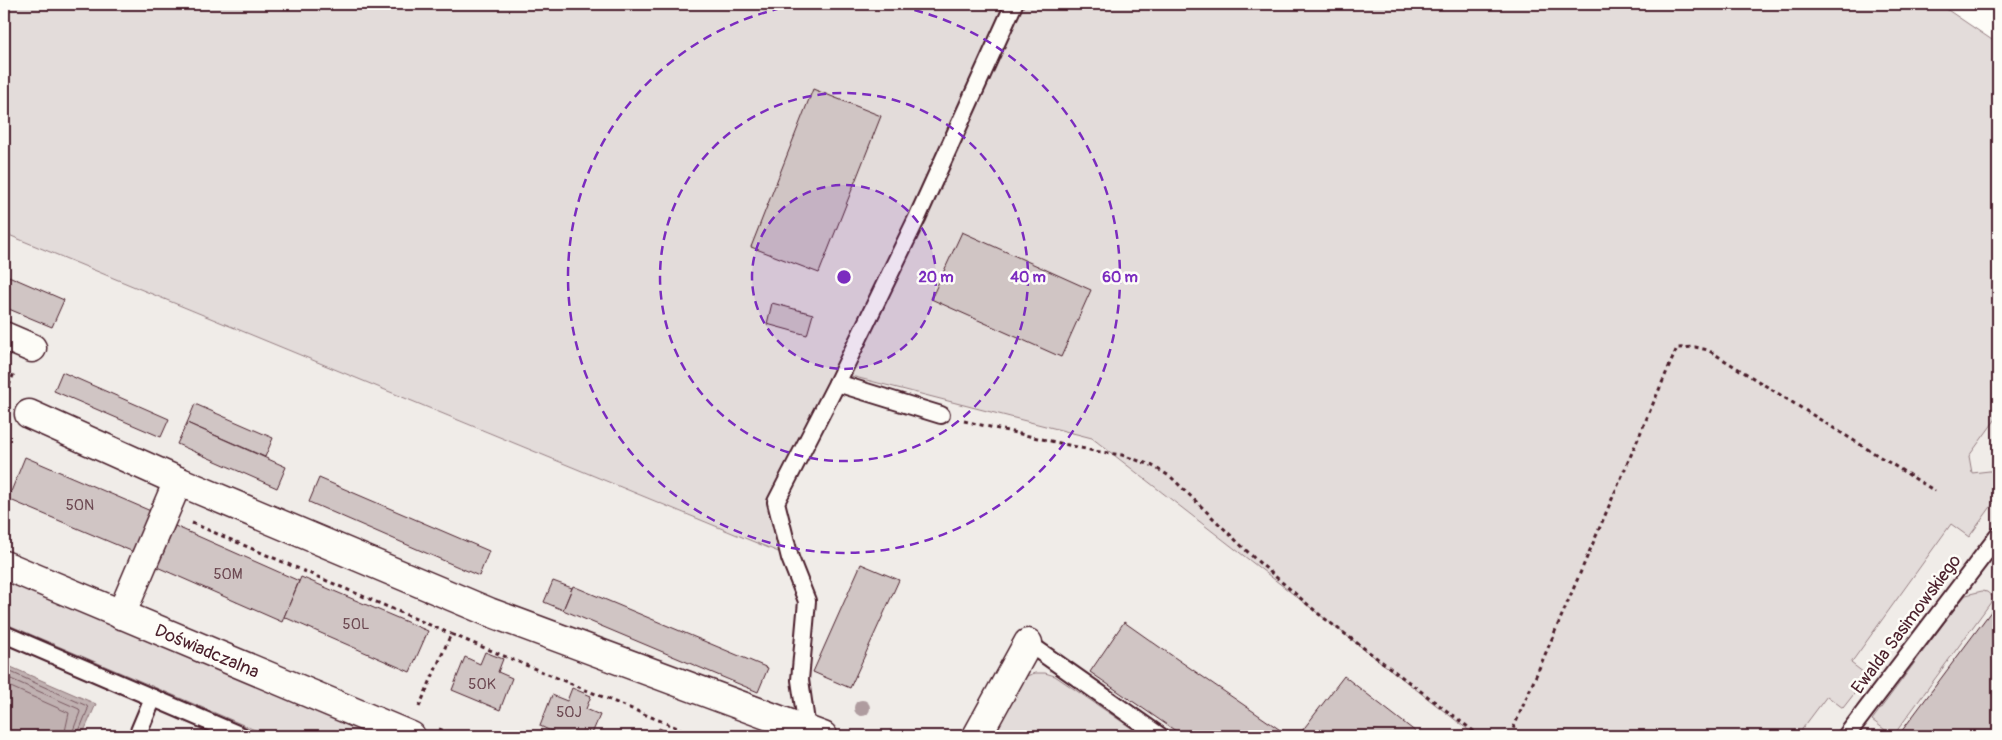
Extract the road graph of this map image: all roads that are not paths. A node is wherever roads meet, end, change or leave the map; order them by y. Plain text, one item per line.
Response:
1 (1014, 4) edge
2 (4, 336) edge
3 (24, 357) road end
4 (837, 383) junction
5 (28, 414) dead end
6 (942, 415) road end
7 (178, 481) junction
8 (1998, 536) edge
9 (4, 565) edge
10 (121, 615) junction
11 (4, 634) edge
12 (1028, 643) joint
13 (153, 698) junction
14 (421, 731) edge
15 (815, 733) edge
16 (137, 736) edge
17 (242, 736) edge
18 (976, 736) edge
19 (1160, 736) edge
20 (1846, 736) edge

1 - 4 lane
2 - 3 street
4 - 6 lane
4 - 15 lane
5 - 7 street
7 - 10 street
7 - 15 street
8 - 20 lane, Ewalda Sasimowskiego
9 - 10 street, Doświadczalna
10 - 14 street, Doświadczalna
11 - 13 lane
12 - 18 street
12 - 19 lane
13 - 16 lane
13 - 17 lane

